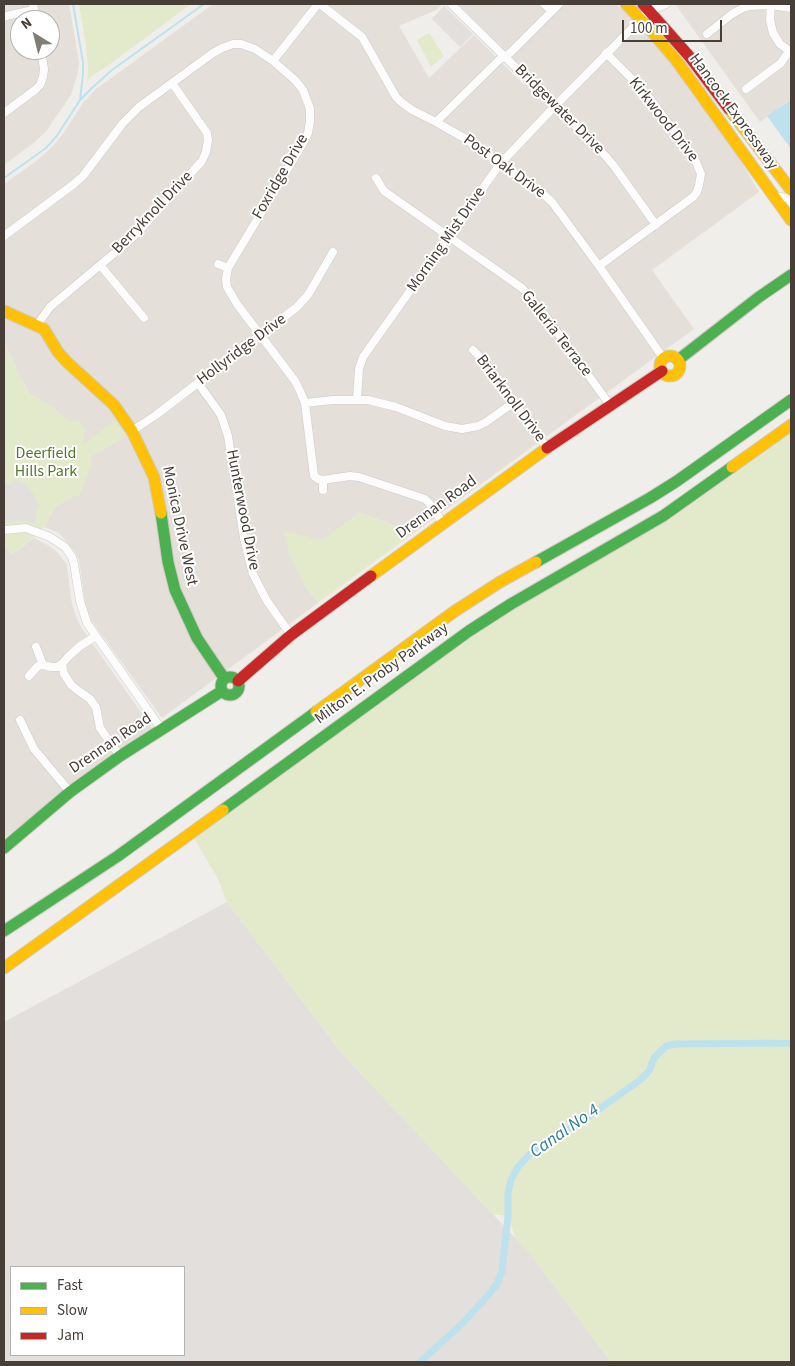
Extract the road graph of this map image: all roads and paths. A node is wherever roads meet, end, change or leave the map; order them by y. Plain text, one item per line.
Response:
1 (319, 4) edge
2 (451, 4) edge
3 (544, 4) edge
4 (559, 4) edge
5 (626, 4) edge
6 (666, 4) edge
7 (771, 4) edge
8 (34, 7) edge
9 (791, 8) edge
10 (647, 9) edge
11 (552, 11) junction
12 (4, 18) edge
13 (707, 34) dead end
14 (790, 51) edge
15 (606, 53) junction
16 (504, 56) junction
17 (43, 60) edge
18 (272, 61) junction
19 (172, 83) junction
20 (746, 89) dead end
21 (555, 106) junction
22 (4, 113) edge
23 (436, 122) junction
24 (500, 164) junction
25 (376, 178) dead end
26 (700, 180) junction
27 (709, 182) dead end
28 (791, 190) edge
29 (774, 196) junction
30 (791, 202) edge
31 (791, 220) edge
32 (656, 224) junction
33 (4, 236) edge
34 (449, 237) junction
35 (333, 252) dead end
36 (218, 264) dead end
37 (100, 266) junction
38 (599, 266) junction
39 (228, 268) junction
40 (791, 275) edge
41 (4, 311) edge
42 (144, 318) dead end
43 (37, 325) junction
44 (261, 335) junction
45 (474, 350) dead end
46 (664, 359) junction
47 (678, 360) junction
48 (662, 371) junction
49 (198, 383) junction
50 (358, 399) junction
51 (791, 400) edge
52 (305, 403) junction
53 (513, 403) junction
54 (610, 405) junction
55 (791, 425) edge
56 (132, 431) junction
57 (547, 448) junction
58 (323, 480) junction
59 (323, 490) dead end
60 (443, 523) junction
61 (4, 530) edge
62 (291, 635) junction
63 (96, 636) junction
64 (36, 647) dead end
65 (62, 664) junction
66 (43, 666) junction
67 (29, 676) dead end
68 (224, 678) junction
69 (238, 681) junction
70 (222, 691) junction
71 (20, 720) dead end
72 (162, 730) junction
73 (120, 756) junction
74 (70, 792) junction
75 (4, 848) edge
76 (4, 931) edge
77 (4, 968) edge

1 - 18 street
1 - 23 street, Post Oak Drive
2 - 16 street, Bridgewater Drive
3 - 11 street
4 - 11 street
5 - 10 main road, Hancock Expressway
6 - 10 street
7 - 9 street
7 - 13 street
7 - 14 street
8 - 12 street
10 - 15 street, Morning Mist Drive
10 - 28 main road, Hancock Expressway
10 - 29 main road, Hancock Expressway
11 - 16 street
14 - 20 street
15 - 21 street, Morning Mist Drive
15 - 26 street, Kirkwood Drive
16 - 21 street, Bridgewater Drive
16 - 23 street
17 - 22 street
18 - 19 street, Foxridge Drive
18 - 39 street, Foxridge Drive
19 - 33 street, Foxridge Drive
19 - 37 street, Berryknoll Drive
21 - 24 street, Morning Mist Drive
21 - 32 street, Bridgewater Drive
23 - 24 street, Post Oak Drive
24 - 34 street, Morning Mist Drive
24 - 38 street, Post Oak Drive
25 - 34 street, Galleria Terrace
26 - 27 street
26 - 32 street, Kirkwood Drive
29 - 30 street
29 - 31 main road, Hancock Expressway
32 - 38 street, Kirkwood Drive
34 - 50 street, Morning Mist Drive
34 - 54 street, Galleria Terrace
35 - 44 street, Hollyridge Drive
36 - 39 street
37 - 42 street
37 - 43 street, Berryknoll Drive
38 - 46 street, Post Oak Drive
39 - 44 street
40 - 47 main road
41 - 43 main road, Monica Drive West
43 - 56 main road, Monica Drive West
44 - 49 street, Hollyridge Drive
44 - 52 street
45 - 53 street, Briarknoll Drive
46 - 47 main road
46 - 48 main road
47 - 48 main road
48 - 54 main road, Drennan Road
49 - 56 street, Hollyridge Drive
49 - 62 street, Hunterwood Drive
50 - 52 street
50 - 53 street
51 - 76 main road, Milton E. Proby Parkway
52 - 58 street
53 - 57 street, Briarknoll Drive
54 - 57 main road, Drennan Road
55 - 77 main road, Milton E. Proby Parkway
56 - 68 main road, Monica Drive West
57 - 60 main road, Drennan Road
58 - 59 street
58 - 60 street
60 - 62 main road, Drennan Road
61 - 63 street
62 - 69 main road, Drennan Road
63 - 65 street
63 - 72 street
64 - 66 street
65 - 66 street
65 - 73 street
66 - 67 street
68 - 69 main road
68 - 70 main road
69 - 70 main road
70 - 72 main road, Drennan Road
71 - 74 street, Drennan Road
72 - 73 main road, Drennan Road
73 - 74 main road, Drennan Road
74 - 75 main road, Drennan Road

